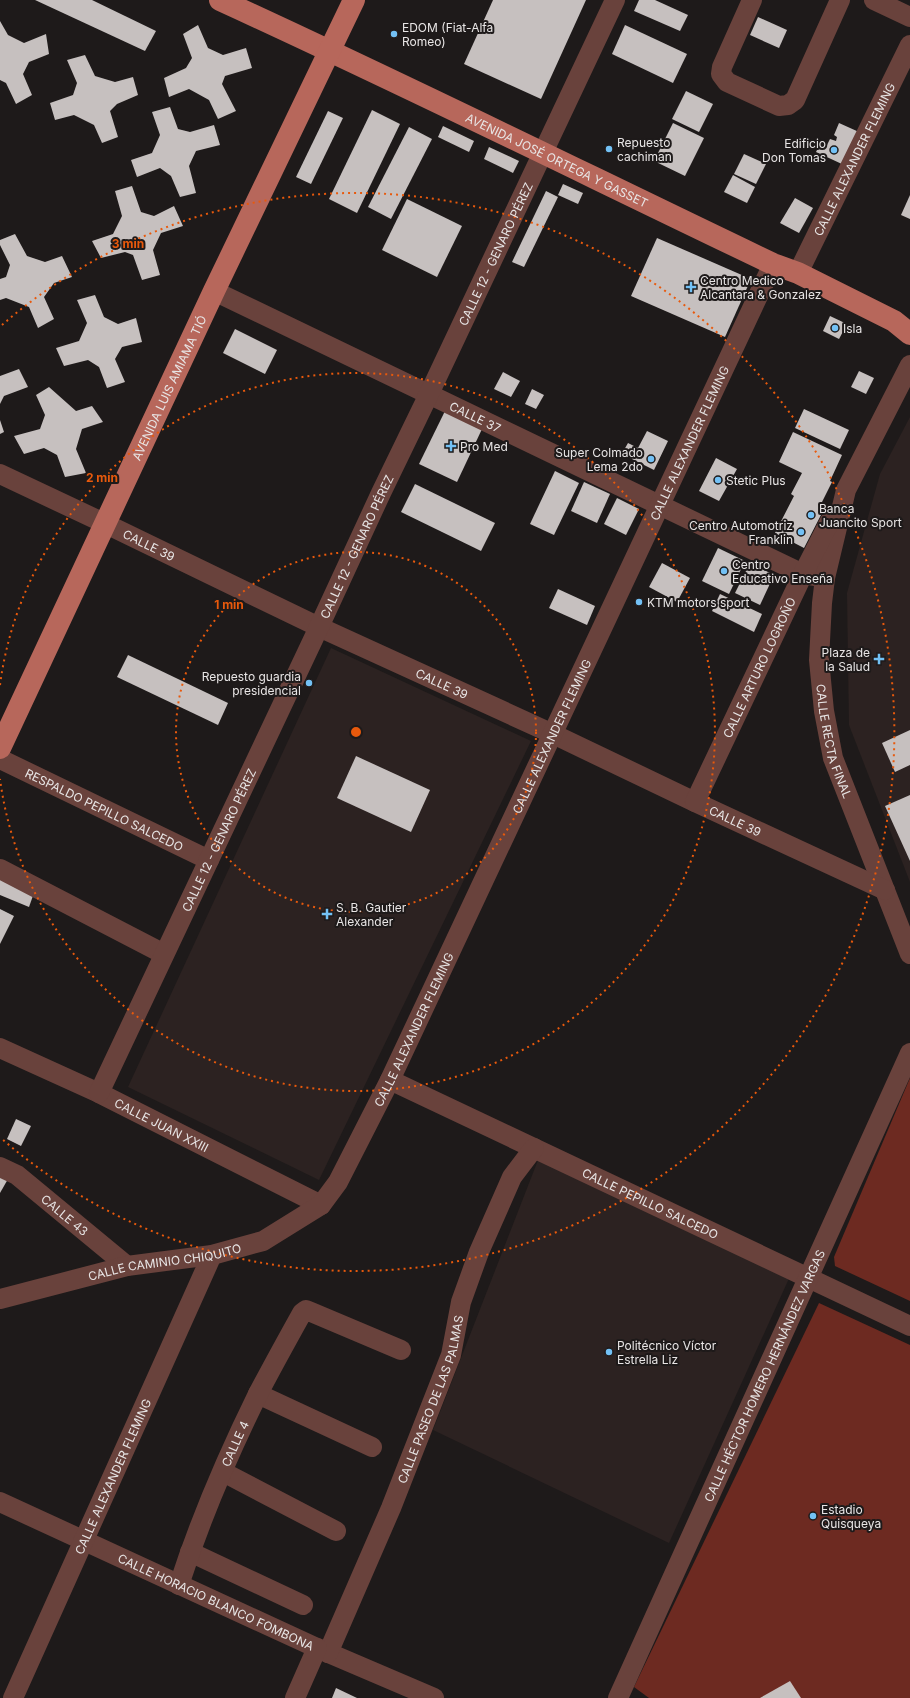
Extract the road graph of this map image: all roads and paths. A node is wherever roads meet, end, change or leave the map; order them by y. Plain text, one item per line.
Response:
1 (220, 0) edge
2 (354, 0) edge
3 (615, 0) edge
4 (752, 0) edge
5 (840, 0) edge
6 (874, 0) edge
7 (910, 17) edge
8 (910, 45) edge
9 (330, 50) junction
10 (541, 153) junction
11 (774, 264) junction
12 (798, 274) junction
13 (214, 291) junction
14 (905, 326) edge
15 (910, 366) edge
16 (429, 394) junction
17 (0, 474) edge
18 (846, 490) junction
19 (660, 505) junction
20 (104, 523) junction
21 (803, 574) junction
22 (825, 578) junction
23 (319, 628) junction
24 (553, 734) junction
25 (0, 748) edge
26 (0, 759) edge
27 (695, 802) junction
28 (209, 860) junction
29 (0, 869) edge
30 (885, 890) junction
31 (164, 954) junction
32 (910, 954) edge
33 (0, 1048) edge
34 (910, 1053) edge
35 (390, 1080) junction
36 (99, 1093) junction
37 (534, 1148) junction
38 (0, 1166) edge
39 (321, 1205) junction
40 (212, 1255) junction
41 (127, 1266) junction
42 (808, 1278) junction
43 (2, 1296) edge
44 (910, 1326) edge
45 (401, 1350) dead end
46 (258, 1394) junction
47 (372, 1447) dead end
48 (223, 1472) junction
49 (0, 1502) edge
50 (336, 1532) dead end
51 (83, 1541) junction
52 (190, 1552) junction
53 (179, 1585) junction
54 (303, 1605) dead end
55 (323, 1650) junction
56 (13, 1698) edge
57 (295, 1698) edge
58 (434, 1698) edge
59 (618, 1698) edge

1 - 9 main road, AVENIDA JOSÉ ORTEGA Y GASSET
2 - 9 main road, AVENIDA LUIS AMIAMA TIÓ
3 - 10 street, CALLE 12 - GENARO PÉREZ
4 - 5 street
6 - 7 street
8 - 12 street, CALLE ALEXANDER FLEMING
9 - 10 main road, AVENIDA JOSÉ ORTEGA Y GASSET
9 - 13 main road, AVENIDA LUIS AMIAMA TIÓ
10 - 11 main road, AVENIDA JOSÉ ORTEGA Y GASSET
10 - 16 street, CALLE 12 - GENARO PÉREZ
11 - 12 main road, AVENIDA JOSÉ ORTEGA Y GASSET
11 - 19 street, CALLE ALEXANDER FLEMING
12 - 14 main road, AVENIDA JOSÉ ORTEGA Y GASSET
13 - 16 street, CALLE 37
13 - 20 main road, AVENIDA LUIS AMIAMA TIÓ
15 - 18 street, CALLE RECTA FINAL
16 - 19 street, CALLE 37
16 - 23 street, CALLE 12 - GENARO PÉREZ
17 - 20 street, CALLE 39
18 - 21 street, CALLE ARTURO LOGROÑO
18 - 22 street, CALLE RECTA FINAL
19 - 21 street, CALLE 37
19 - 24 street, CALLE ALEXANDER FLEMING
20 - 23 street, CALLE 39
20 - 25 main road, AVENIDA LUIS AMIAMA TIÓ
21 - 22 street, CALLE 37
21 - 27 street, CALLE ARTURO LOGROÑO
22 - 30 street, CALLE RECTA FINAL
23 - 24 street, CALLE 39
23 - 28 street, CALLE 12 - GENARO PÉREZ
24 - 27 street, CALLE 39
24 - 35 street, CALLE ALEXANDER FLEMING
26 - 28 street, RESPALDO PEPILLO SALCEDO
27 - 30 street, CALLE 39
28 - 31 street, CALLE 12 - GENARO PÉREZ
29 - 31 street
30 - 32 street, CALLE RECTA FINAL
31 - 36 street, CALLE 12 - GENARO PÉREZ
33 - 36 street, CALLE JUAN XXIII
34 - 42 street, CALLE HÉCTOR HOMERO HERNÁNDEZ VARGAS
35 - 37 street, CALLE PEPILLO SALCEDO
35 - 39 street, CALLE ALEXANDER FLEMING
36 - 39 street, CALLE JUAN XXIII
37 - 42 street, CALLE PEPILLO SALCEDO
37 - 55 street, CALLE PASEO DE LAS PALMAS
38 - 41 street, CALLE 43
39 - 40 street, CALLE CAMINIO CHIQUITO
40 - 41 street, CALLE CAMINIO CHIQUITO
40 - 51 street, CALLE ALEXANDER FLEMING
41 - 43 street, CALLE CAMINIO CHIQUITO
42 - 44 street, CALLE PEPILLO SALCEDO
42 - 59 street, CALLE HÉCTOR HOMERO HERNÁNDEZ VARGAS
45 - 46 street, CALLE 4
46 - 47 street
46 - 48 street, CALLE 4
48 - 50 street
48 - 52 street, CALLE 4
49 - 51 street, CALLE HORACIO BLANCO FOMBONA
51 - 53 street, CALLE HORACIO BLANCO FOMBONA
51 - 56 street, CALLE ALEXANDER FLEMING
52 - 53 street, CALLE 4
52 - 54 street
53 - 55 street, CALLE HORACIO BLANCO FOMBONA
55 - 57 street, CALLE PASEO DE LAS PALMAS
55 - 58 street, CALLE HORACIO BLANCO FOMBONA

